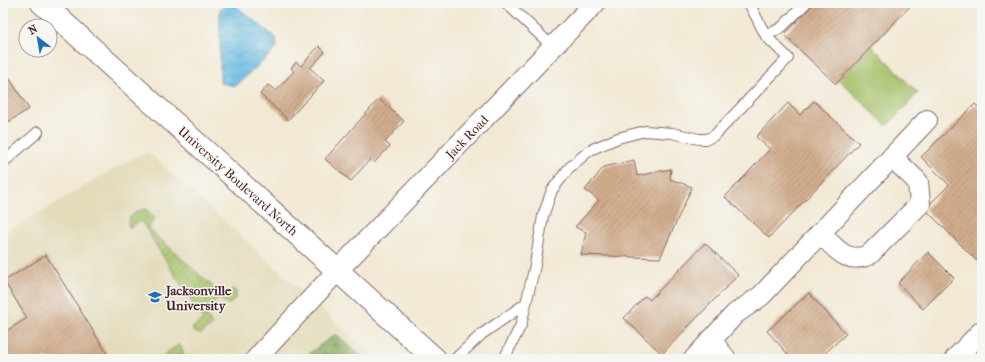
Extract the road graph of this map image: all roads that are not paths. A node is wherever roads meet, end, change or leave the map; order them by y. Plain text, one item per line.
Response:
1 (42, 3) edge
2 (506, 3) edge
3 (595, 3) edge
4 (749, 3) edge
5 (806, 3) edge
6 (766, 36) junction
7 (553, 47) junction
8 (927, 120) dead end
9 (38, 132) dead end
10 (892, 157) junction
11 (3, 158) edge
12 (820, 233) junction
13 (338, 270) junction
14 (525, 304) junction
15 (982, 331) edge
16 (711, 340) junction
17 (256, 359) edge
18 (435, 359) edge
19 (455, 359) edge
20 (504, 359) edge
21 (694, 359) edge
22 (726, 359) edge
23 (955, 359) edge

1 - 13 main road, University Boulevard North
2 - 7 lane
3 - 7 street, Jack Road
4 - 6 lane
5 - 6 lane
6 - 14 lane
7 - 13 street, Jack Road
8 - 10 street
9 - 11 lane
10 - 12 street
10 - 12 street
12 - 16 street
13 - 17 street, Jack Road
13 - 18 main road, University Boulevard North
14 - 19 lane
14 - 20 lane
15 - 23 street
16 - 21 street
16 - 22 street

